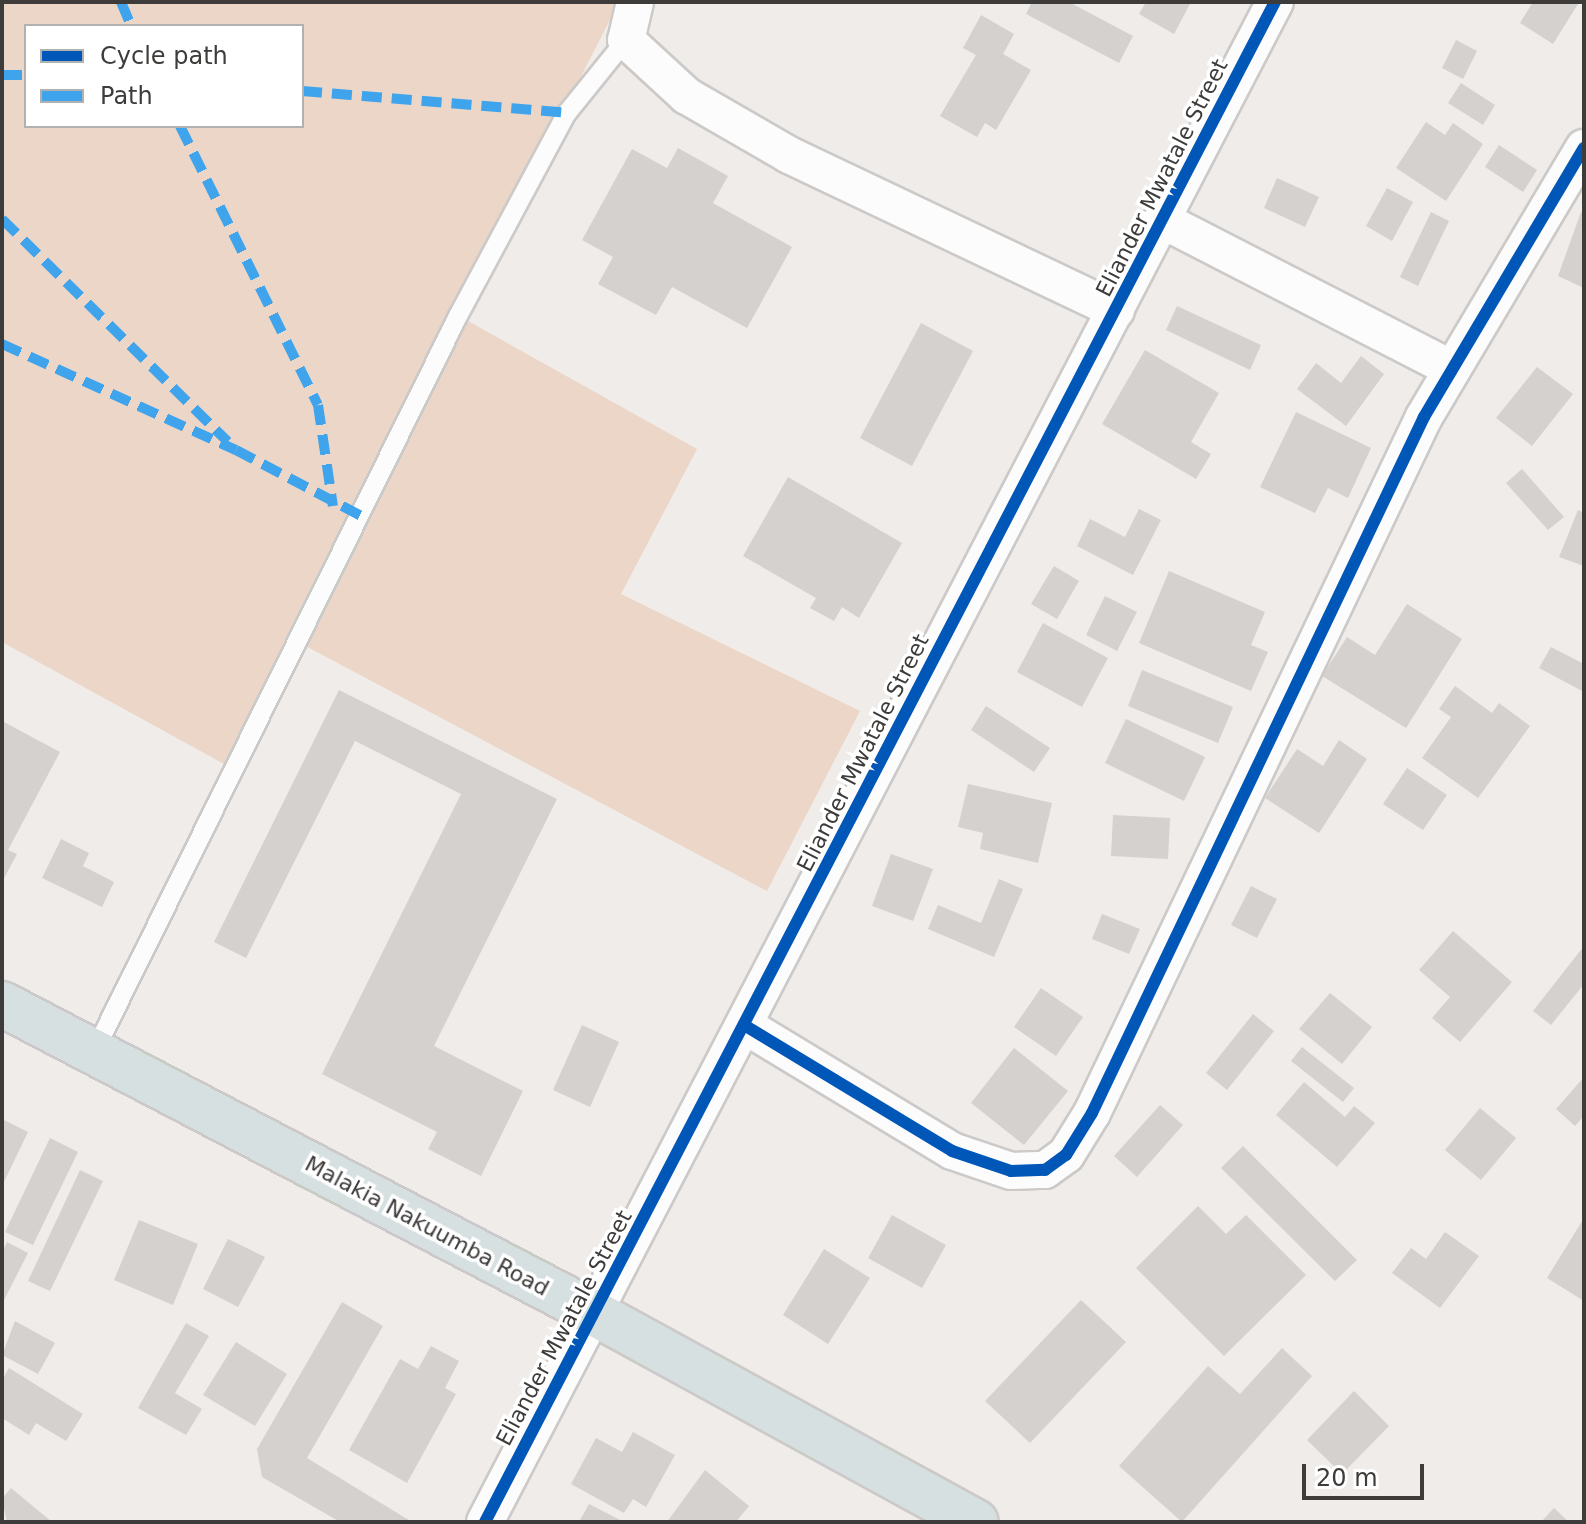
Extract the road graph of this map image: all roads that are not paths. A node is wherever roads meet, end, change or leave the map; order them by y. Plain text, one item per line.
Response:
1 (635, 2) edge
2 (1275, 2) edge
3 (626, 40) junction
4 (1584, 148) edge
5 (1162, 220) junction
6 (1116, 310) junction
7 (1450, 368) junction
8 (2, 1004) edge
9 (744, 1025) junction
10 (94, 1052) junction
11 (594, 1313) junction
12 (485, 1522) edge
13 (976, 1522) edge

1 - 3 street
2 - 5 street, Eliander Mwatale Street
3 - 6 street
3 - 10 lane
4 - 7 street
5 - 6 street, Eliander Mwatale Street
5 - 7 street
6 - 9 street, Eliander Mwatale Street
7 - 9 street
8 - 10 main road, Malakia Nakuumba Road
9 - 11 street, Eliander Mwatale Street
10 - 11 main road, Malakia Nakuumba Road
11 - 12 street, Eliander Mwatale Street
11 - 13 main road, Malakia Nakuumba Road

